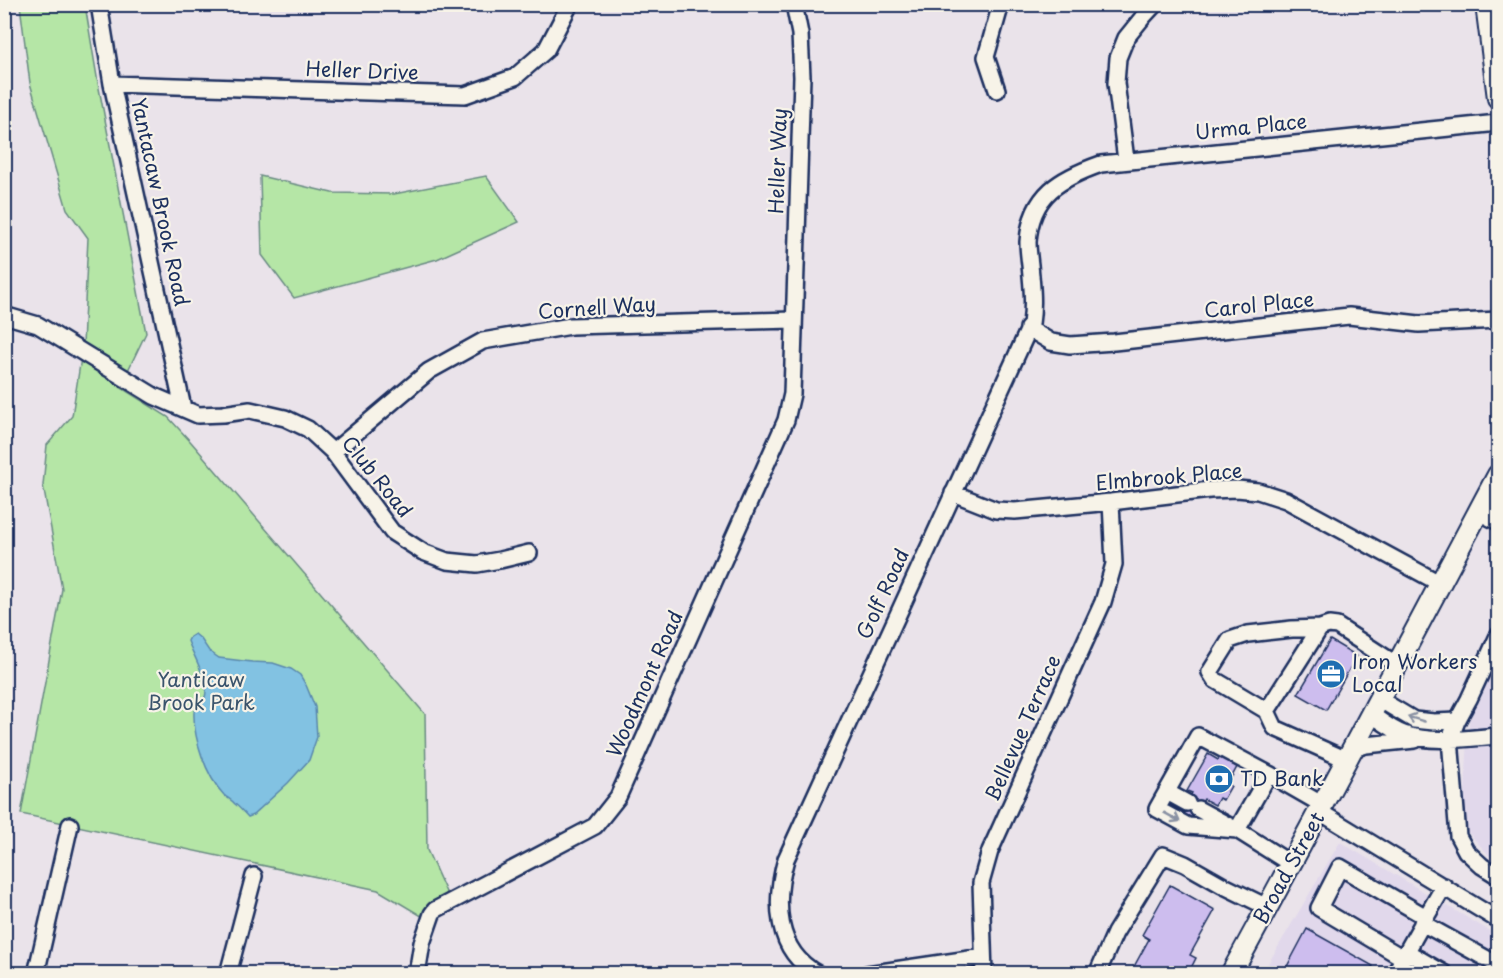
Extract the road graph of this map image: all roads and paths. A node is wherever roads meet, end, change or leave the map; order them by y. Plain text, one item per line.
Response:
1 (99, 4) edge
2 (570, 4) edge
3 (794, 4) edge
4 (1001, 4) edge
5 (1155, 4) edge
6 (1486, 4) edge
7 (112, 84) junction
8 (997, 90) dead end
9 (1498, 98) edge
10 (1498, 123) edge
11 (1126, 160) junction
12 (1032, 221) joint
13 (6, 318) edge
14 (794, 320) junction
15 (1498, 320) edge
16 (1029, 328) junction
17 (183, 408) junction
18 (333, 452) junction
19 (1498, 476) edge
20 (953, 493) junction
21 (1111, 502) junction
22 (1487, 507) edge
23 (1498, 522) edge
24 (529, 553) dead end
25 (1441, 584) junction
26 (1320, 627) junction
27 (1498, 636) edge
28 (1397, 665) junction
29 (1375, 707) junction
30 (1267, 711) junction
31 (1457, 721) junction
32 (1498, 736) edge
33 (1450, 738) junction
34 (1432, 739) junction
35 (1350, 755) junction
36 (1269, 774) junction
37 (1167, 792) junction
38 (1322, 808) junction
39 (70, 825) dead end
40 (1237, 830) junction
41 (1291, 864) junction
42 (254, 876) dead end
43 (1498, 876) edge
44 (1444, 886) junction
45 (1267, 907) junction
46 (1424, 920) junction
47 (1498, 920) edge
48 (1405, 955) junction
49 (982, 957) junction
50 (1498, 965) edge
51 (36, 974) edge
52 (228, 974) edge
53 (417, 974) edge
54 (818, 974) edge
55 (867, 974) edge
56 (984, 974) edge
57 (1097, 974) edge
58 (1231, 974) edge
59 (1395, 974) edge
60 (1445, 974) edge

1 - 7 street, Yantacaw Brook Road
2 - 7 street, Heller Drive
3 - 14 street, Heller Way
4 - 8 street
5 - 11 street
6 - 9 main road
7 - 17 street, Yantacaw Brook Road
10 - 11 street, Urma Place
11 - 12 street, Urma Place
12 - 16 street, Golf Road
13 - 17 street, Club Road
14 - 18 street, Cornell Way
14 - 53 street, Woodmont Road
15 - 16 street, Carol Place
16 - 20 street, Golf Road
17 - 18 street, Club Road
18 - 24 street, Club Road
19 - 22 main road, Broad Street
20 - 21 street, Elmbrook Place
20 - 54 street, Golf Road
21 - 25 street, Elmbrook Place
21 - 49 street, Bellevue Terrace
22 - 23 street
22 - 25 main road, Broad Street
25 - 28 main road, Broad Street
26 - 28 street
26 - 30 street
26 - 30 street
27 - 31 street
28 - 29 main road, Broad Street
31 -> 29 street
29 - 34 street
29 - 35 main road, Broad Street
30 - 35 street
31 - 33 street
32 - 33 street
33 - 34 street
33 - 43 street
34 - 35 street
35 - 38 main road, Broad Street
36 - 37 street
36 - 38 street
36 - 40 street
37 - 40 street
37 -> 40 street
38 - 41 main road, Broad Street
38 - 44 street
39 - 51 street
40 - 41 street
41 - 45 main road, Broad Street
42 - 52 street
44 - 46 street
44 - 47 street
45 - 57 street
45 - 58 main road, Broad Street
46 - 48 street
46 - 48 street
46 - 50 street
48 - 59 street
48 - 60 street
49 - 55 street
49 - 56 street, Bellevue Terrace

